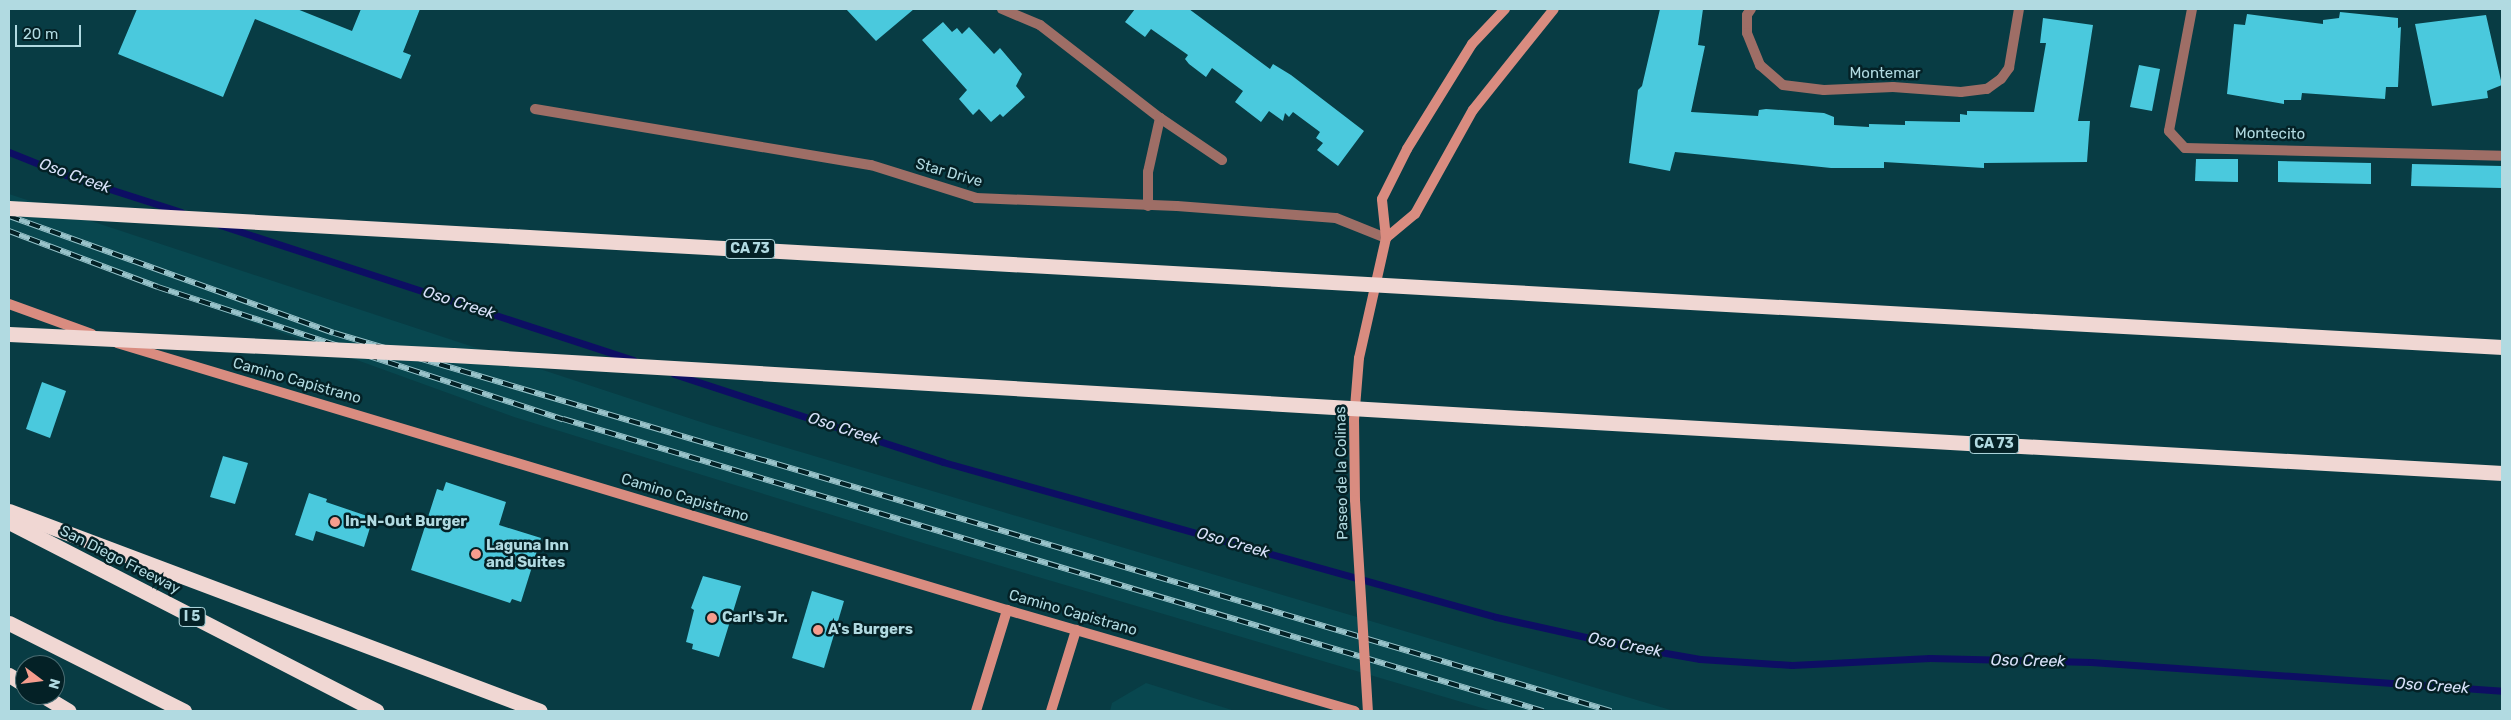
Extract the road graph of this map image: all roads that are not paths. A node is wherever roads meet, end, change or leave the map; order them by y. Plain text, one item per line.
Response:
1 (1002, 9) edge
2 (1505, 9) edge
3 (1554, 9) edge
4 (2019, 9) edge
5 (2192, 9) edge
6 (1747, 11) edge
7 (535, 109) dead end
8 (1160, 118) junction
9 (2502, 156) edge
10 (1222, 160) dead end
11 (1148, 206) junction
12 (9, 208) edge
13 (1386, 238) junction
14 (9, 304) edge
15 (9, 334) edge
16 (2502, 347) edge
17 (2502, 473) edge
18 (9, 512) edge
19 (9, 522) edge
20 (1006, 610) junction
21 (9, 623) edge
22 (1076, 630) junction
23 (184, 711) edge
24 (376, 711) edge
25 (540, 711) edge
26 (976, 711) edge
27 (1051, 711) edge
28 (1355, 711) edge
29 (1368, 711) edge

1 - 8 street
2 - 13 main road, Paseo de la Colinas
3 - 13 main road
4 - 6 street, Montemar
5 - 9 street, Montecito
7 - 11 street, Star Drive
8 - 10 street
8 - 11 street
11 - 13 street, Star Drive
12 - 16 highway, CA 73, bridge
13 - 29 main road, Paseo de la Colinas, bridge
14 - 20 main road, Camino Capistrano
15 - 17 highway, CA 73, bridge
18 - 25 highway
19 - 24 highway, San Diego Freeway / I 5
20 - 22 main road, Camino Capistrano
20 - 26 main road
21 - 23 highway
22 - 27 main road
22 - 28 main road, Camino Capistrano

